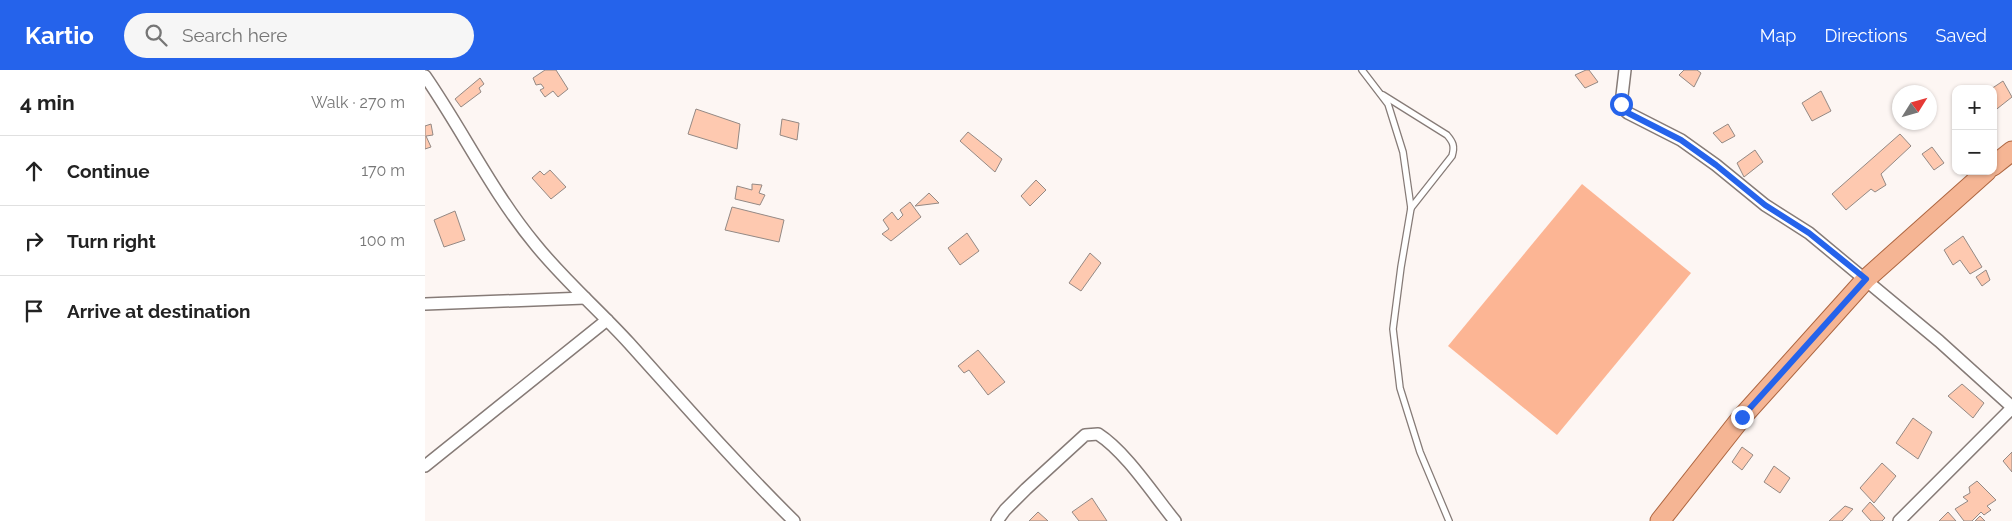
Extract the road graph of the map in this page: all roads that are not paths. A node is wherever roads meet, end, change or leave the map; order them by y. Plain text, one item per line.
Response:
1 (1362, 70) edge
2 (1625, 70) edge
3 (425, 76) edge
4 (1381, 94) junction
5 (2012, 151) edge
6 (1997, 163) edge
7 (1983, 175) edge
8 (1411, 208) junction
9 (1866, 279) junction
10 (585, 298) junction
11 (425, 304) edge
12 (607, 320) junction
13 (2012, 407) edge
14 (425, 466) edge
15 (793, 521) edge
16 (997, 521) edge
17 (1175, 521) edge
18 (1449, 521) edge
19 (1660, 521) edge
20 (1899, 521) edge

1 - 4 lane
2 - 9 street
3 - 10 street
4 - 8 lane
4 - 8 lane
5 - 6 main road
7 - 9 main road
8 - 18 lane
9 - 13 street
9 - 19 main road
10 - 11 street
10 - 12 street
12 - 14 street
12 - 15 street
13 - 20 street
16 - 17 street

